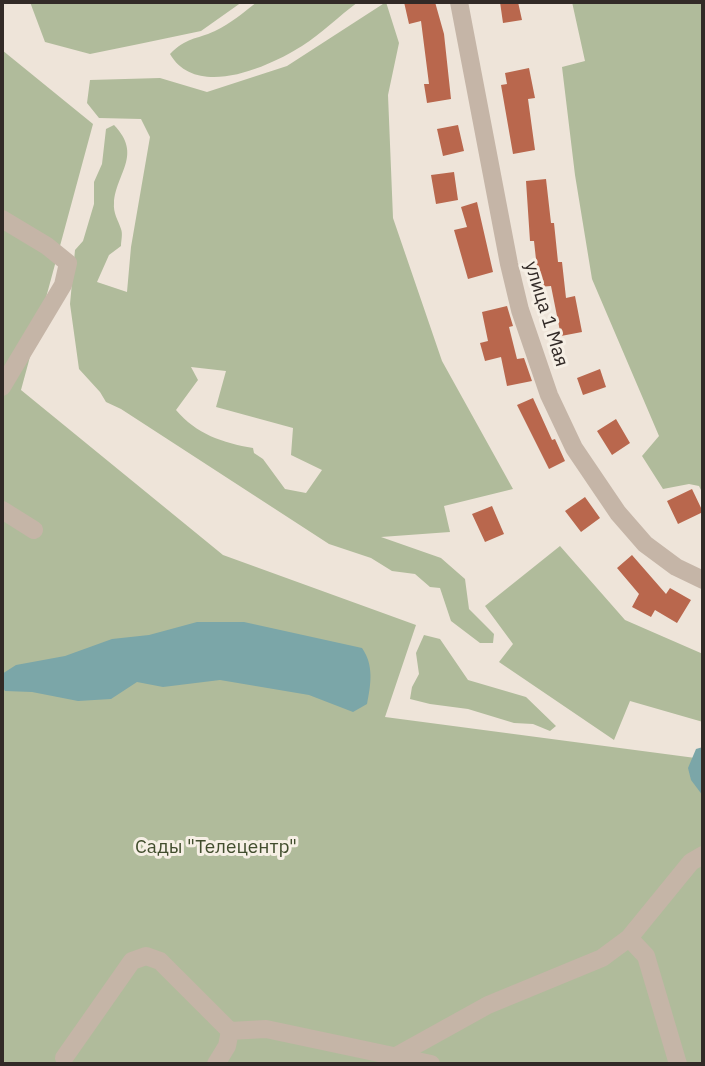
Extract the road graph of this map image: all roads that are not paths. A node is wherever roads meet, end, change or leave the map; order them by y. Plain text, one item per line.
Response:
1 (460, 2) edge
2 (2, 219) edge
3 (2, 387) edge
4 (2, 510) edge
5 (34, 530) dead end
6 (703, 580) edge
7 (703, 855) edge
8 (629, 938) junction
9 (230, 1031) junction
10 (64, 1058) dead end
11 (392, 1060) edge
12 (216, 1064) edge
13 (430, 1064) edge
14 (678, 1064) edge

1 - 6 street, улица 1 Мая
2 - 3 street
4 - 5 street
7 - 8 street
8 - 11 street
8 - 14 street
9 - 10 street
9 - 11 street
9 - 12 street
11 - 13 street

